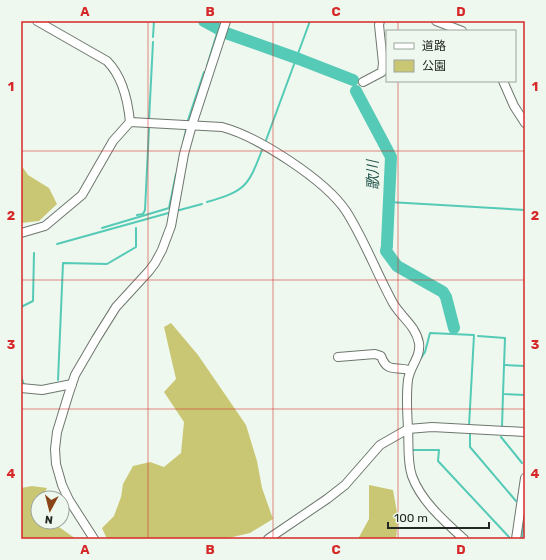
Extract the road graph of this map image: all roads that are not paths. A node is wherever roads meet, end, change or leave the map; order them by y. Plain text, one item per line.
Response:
1 (37, 21) edge
2 (380, 21) edge
3 (436, 21) edge
4 (223, 28) edge
5 (459, 30) edge
6 (363, 82) dead end
7 (503, 82) edge
8 (130, 122) junction
9 (525, 123) edge
10 (192, 125) junction
11 (21, 234) edge
12 (338, 357) dead end
13 (409, 370) junction
14 (72, 384) junction
15 (21, 388) edge
16 (408, 429) junction
17 (525, 432) edge
18 (525, 478) edge
19 (94, 539) edge
20 (268, 539) edge
21 (464, 539) edge
22 (516, 539) edge

1 - 8 street
2 - 6 street
3 - 5 street
4 - 10 street
7 - 9 street
8 - 10 street
8 - 11 street
10 - 13 street
10 - 14 street
12 - 13 street
13 - 16 street
14 - 15 street
14 - 19 street
16 - 17 street
16 - 20 street
16 - 21 street
18 - 22 street

